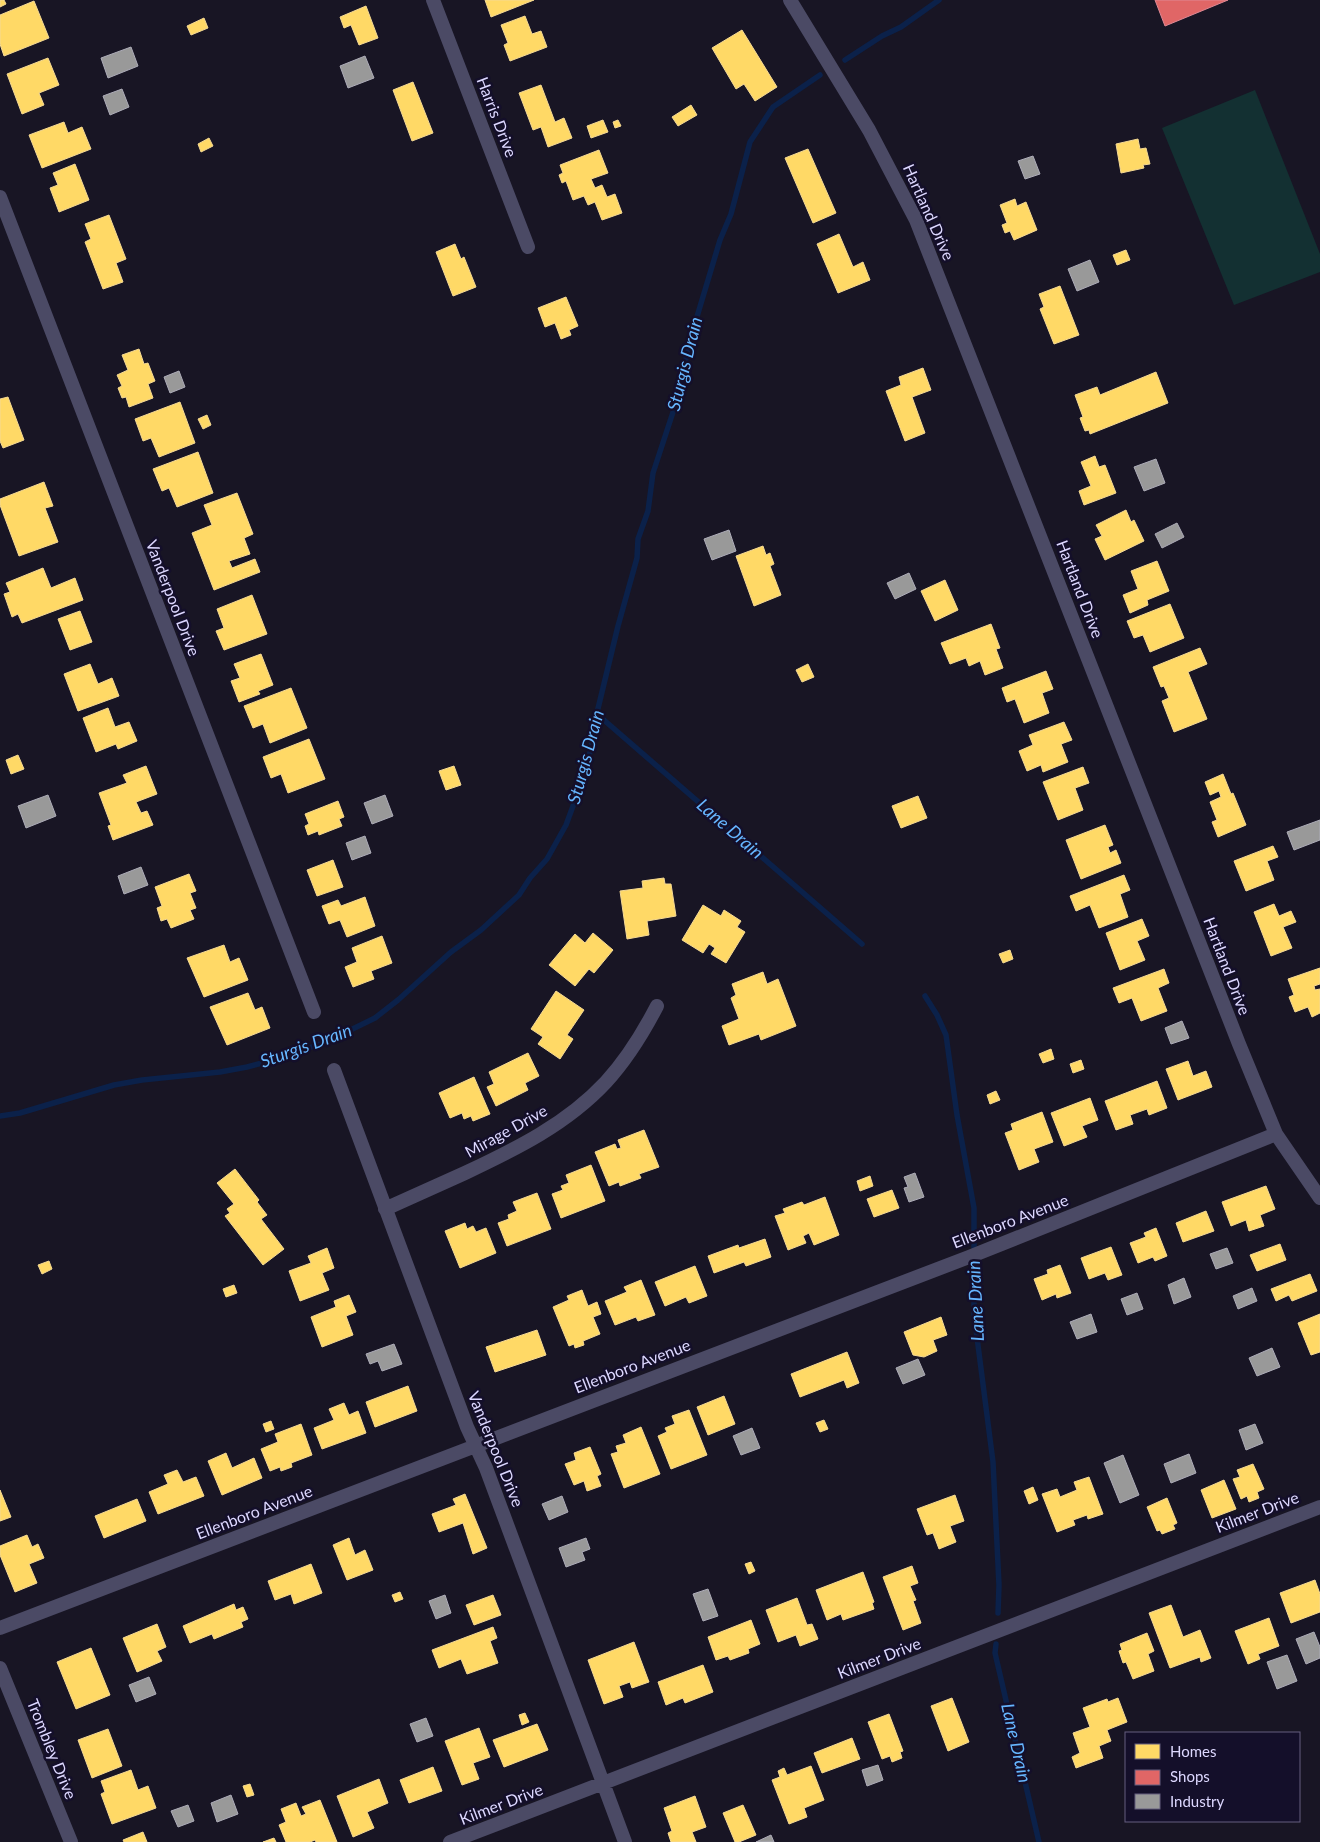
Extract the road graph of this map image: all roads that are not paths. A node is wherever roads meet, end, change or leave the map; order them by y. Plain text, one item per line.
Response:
1 (433, 0) edge
2 (790, 0) edge
3 (0, 197) edge
4 (528, 247) dead end
5 (657, 1006) dead end
6 (314, 1012) dead end
7 (334, 1070) dead end
8 (1276, 1134) junction
9 (1320, 1198) edge
10 (385, 1209) junction
11 (476, 1444) junction
12 (1320, 1507) edge
13 (0, 1628) edge
14 (0, 1668) edge
15 (602, 1784) junction
16 (71, 1842) edge
17 (450, 1842) edge
18 (625, 1842) edge

1 - 4 street, Harris Drive
2 - 8 street, Hartland Drive
3 - 6 street, Vanderpool Drive
5 - 10 street, Mirage Drive
7 - 10 street, Vanderpool Drive
8 - 9 street, Hartland Drive
8 - 11 street, Ellenboro Avenue
10 - 11 street, Vanderpool Drive
11 - 13 street, Ellenboro Avenue
11 - 15 street, Vanderpool Drive
12 - 15 street, Kilmer Drive
14 - 16 street, Trombley Drive
15 - 17 street, Kilmer Drive
15 - 18 street, Vanderpool Drive

